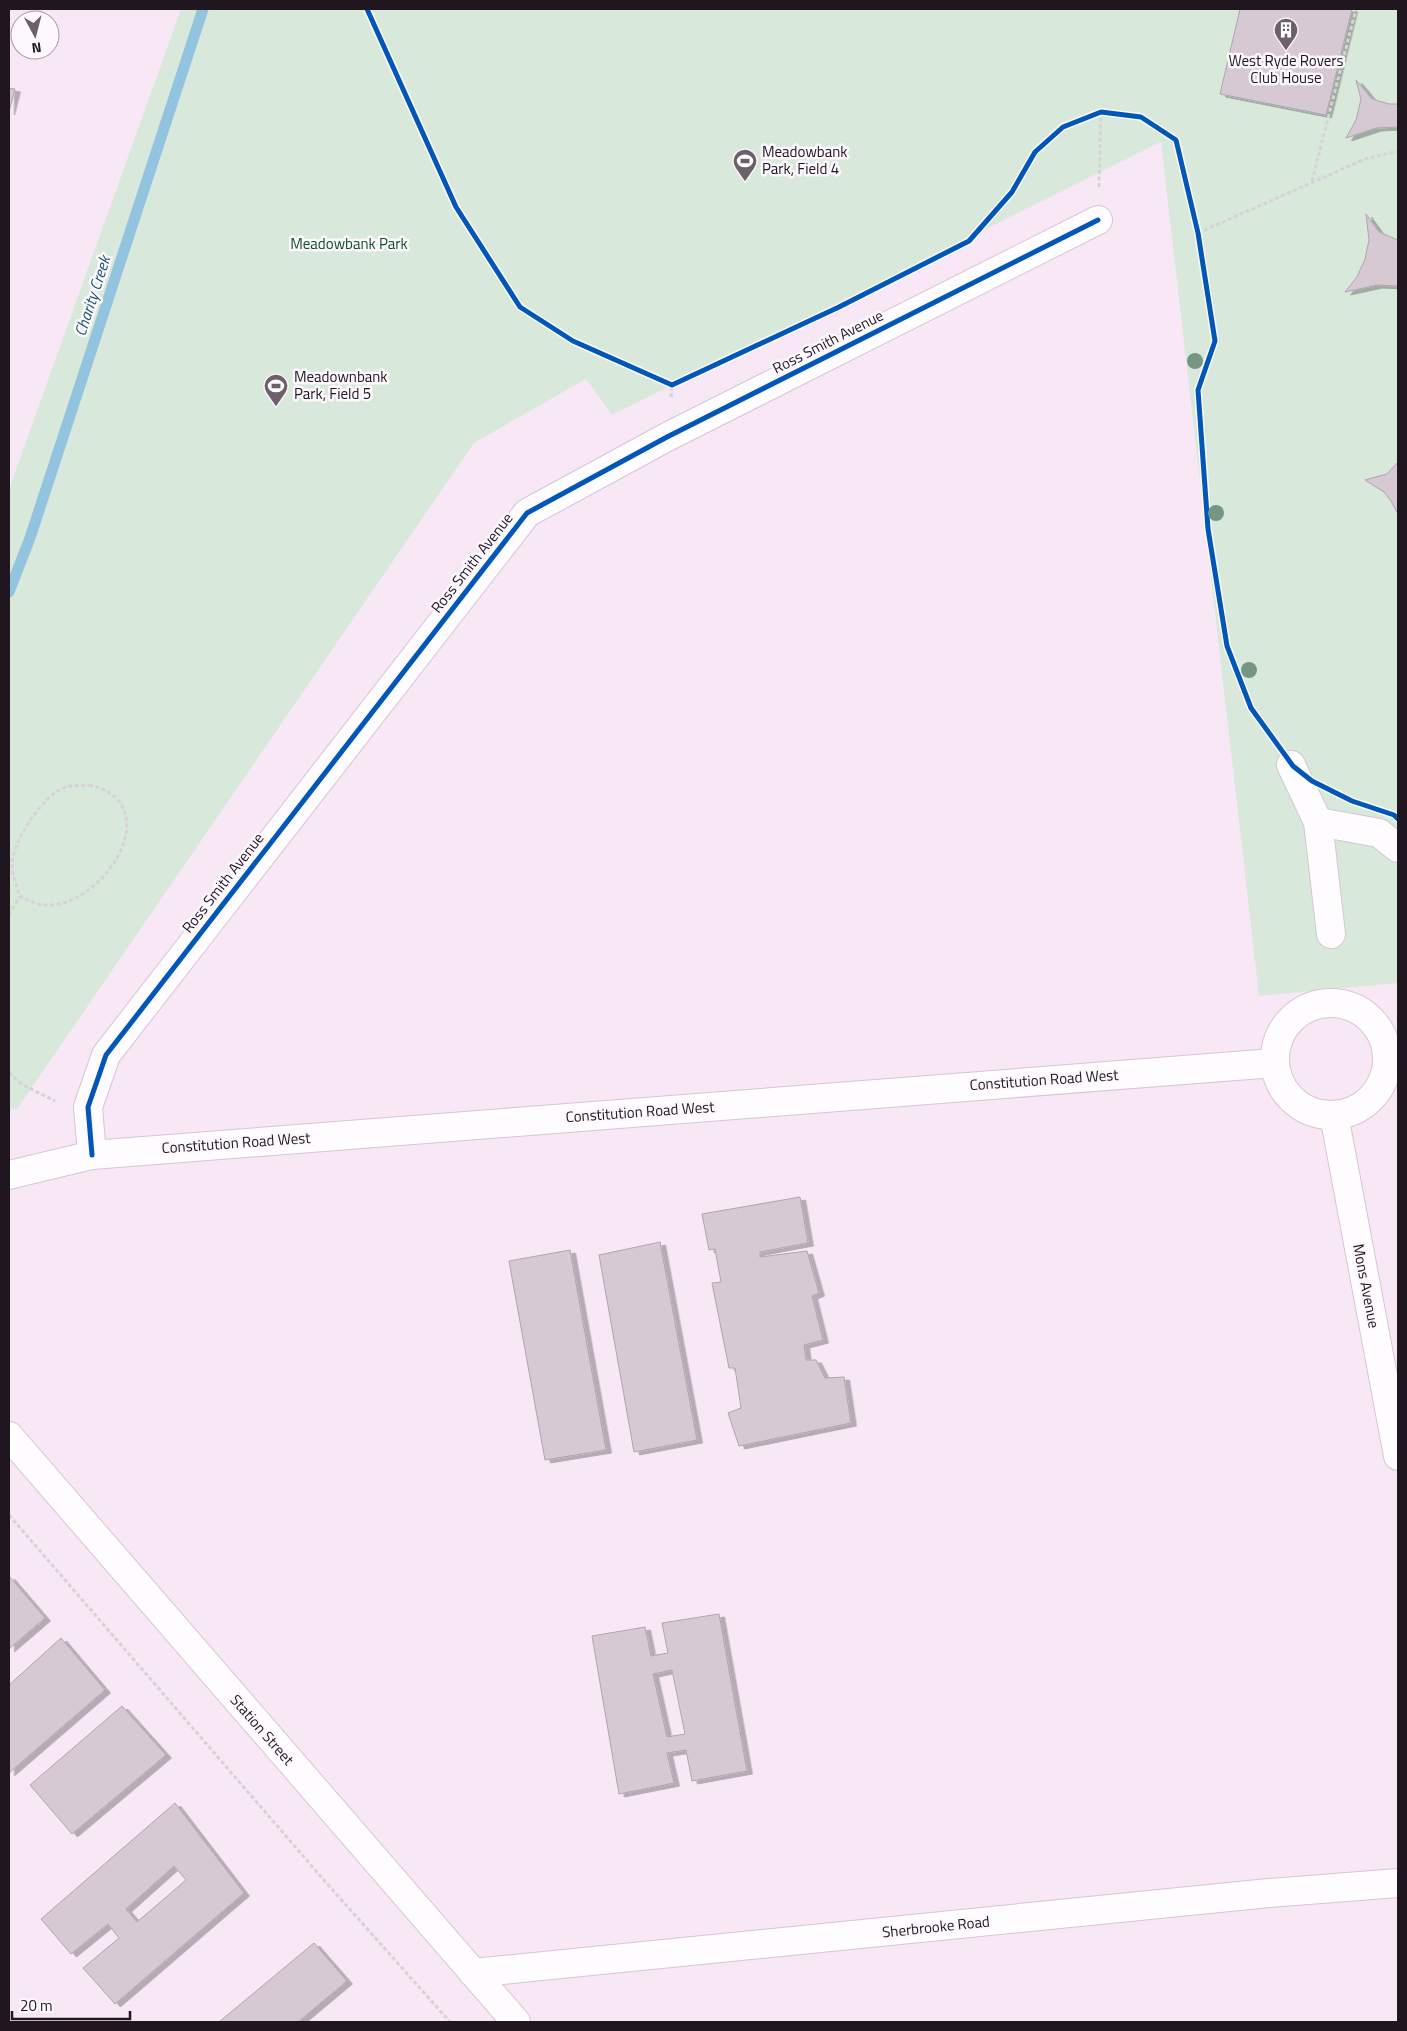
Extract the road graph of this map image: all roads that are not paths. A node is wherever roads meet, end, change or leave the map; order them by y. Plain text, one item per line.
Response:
1 (1098, 220) road end
2 (1291, 764) dead end
3 (1318, 822) junction
4 (1398, 848) edge
5 (1331, 934) dead end
6 (1393, 1050) edge
7 (1274, 1063) junction
8 (1334, 1115) junction
9 (92, 1155) junction
10 (9, 1175) edge
11 (9, 1436) edge
12 (1398, 1456) edge
13 (1398, 1883) edge
14 (473, 1973) junction
15 (516, 2022) edge

1 - 9 street, Ross Smith Avenue
2 - 3 street
3 - 4 street
3 - 5 street
6 - 7 street
6 - 8 street
7 - 8 street
7 - 9 street, Constitution Road West
8 - 12 street, Mons Avenue
9 - 10 street, Constitution Road West
11 - 14 street, Station Street
13 - 14 street, Sherbrooke Road
14 - 15 street, Station Street

